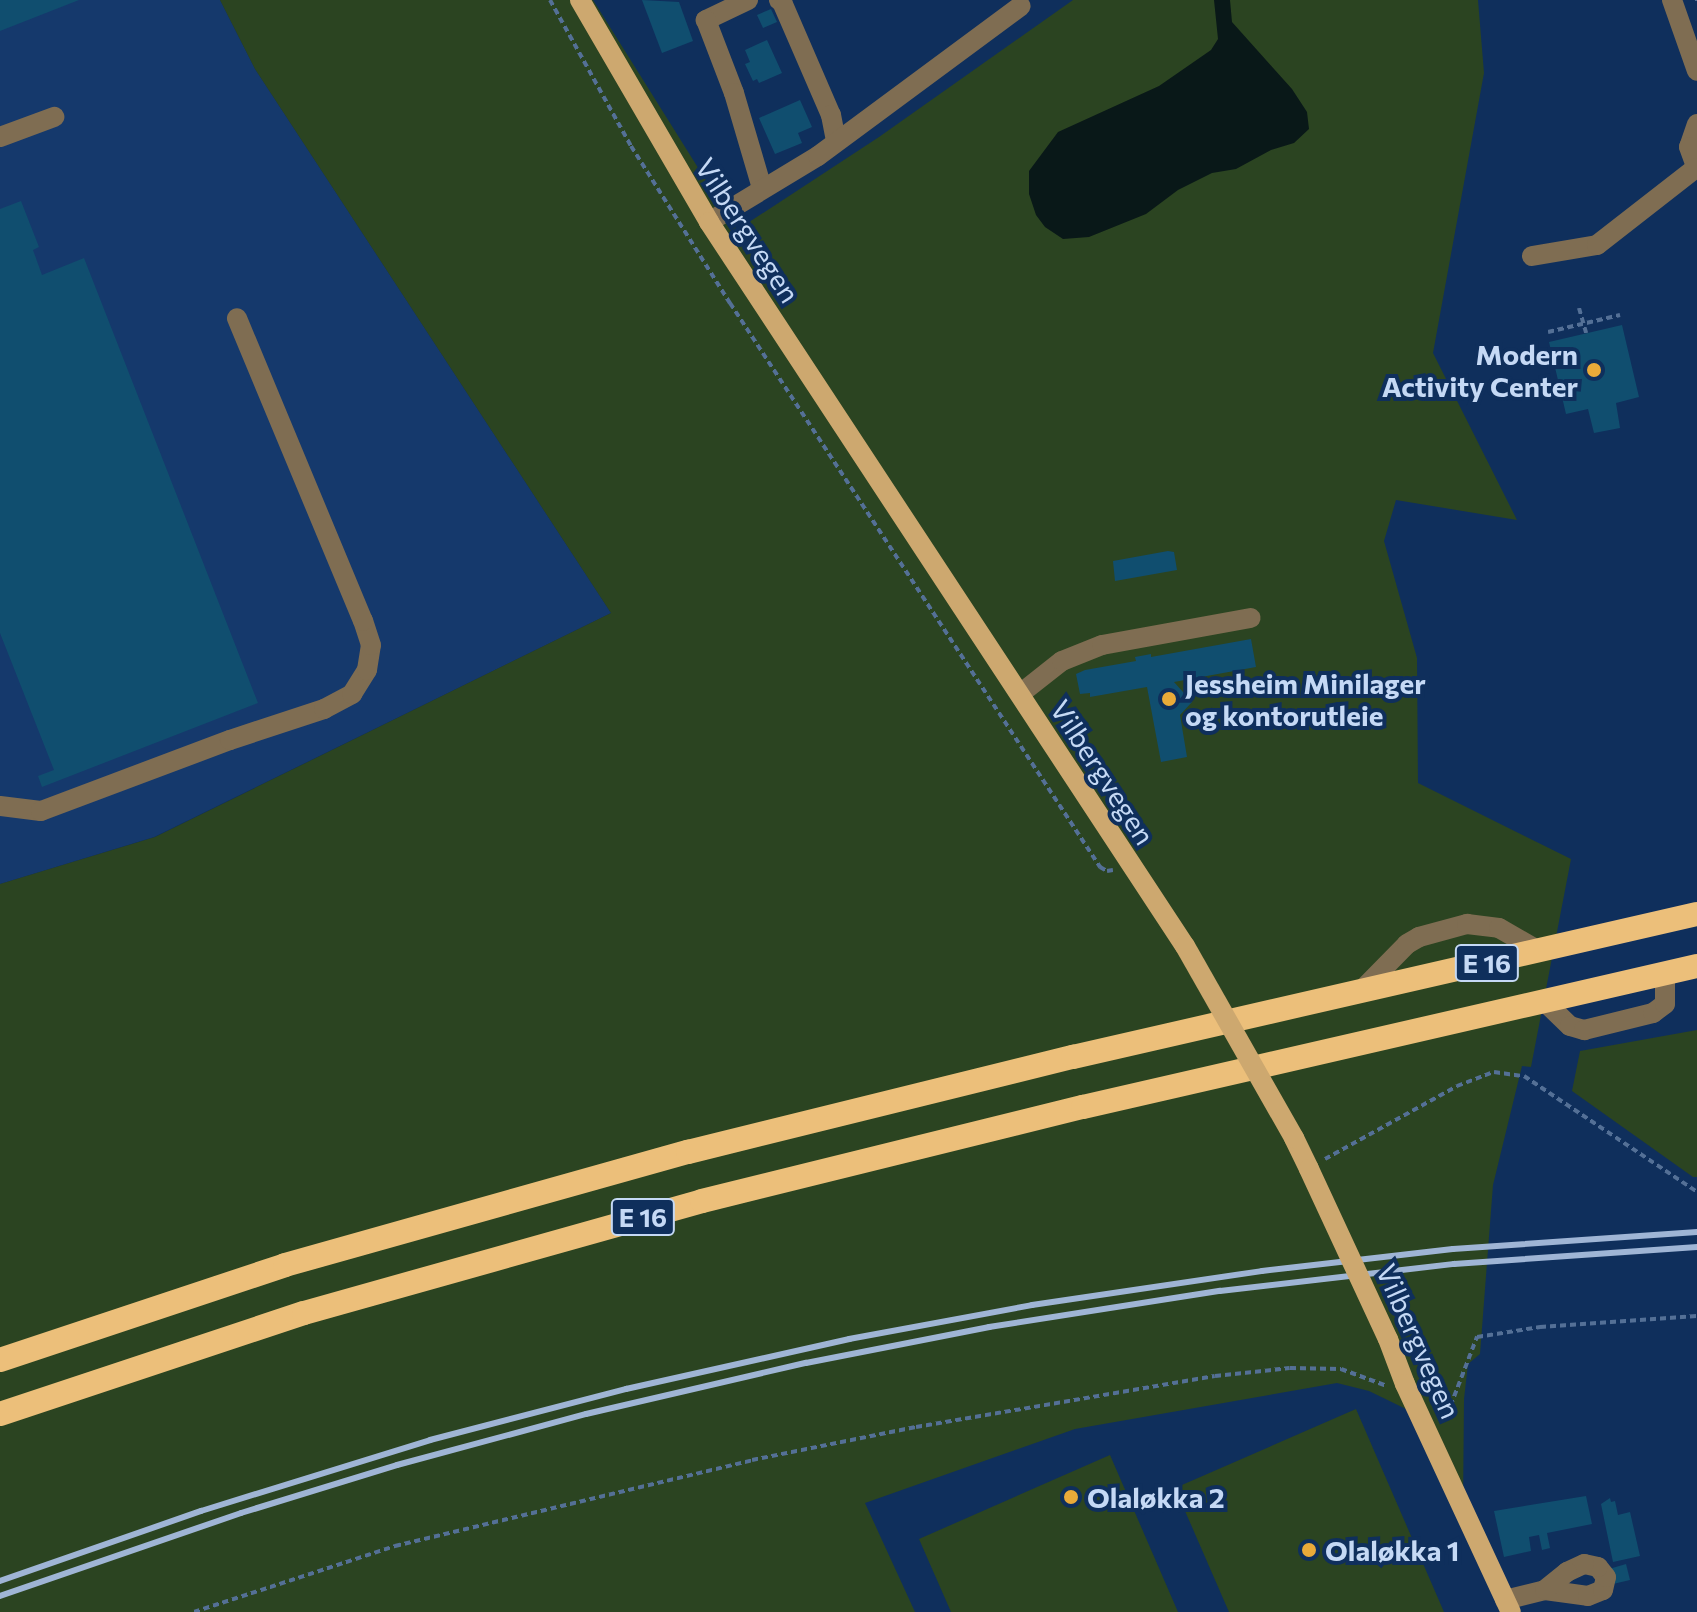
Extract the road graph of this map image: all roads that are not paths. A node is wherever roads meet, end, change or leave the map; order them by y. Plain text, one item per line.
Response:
1 (580, 0) edge
2 (748, 0) edge
3 (779, 0) edge
4 (1672, 0) edge
5 (1021, 6) dead end
6 (1697, 71) edge
7 (54, 117) dead end
8 (1697, 124) edge
9 (0, 137) edge
10 (836, 140) junction
11 (1697, 169) edge
12 (762, 188) junction
13 (709, 222) junction
14 (1532, 256) dead end
15 (237, 318) dead end
16 (1251, 618) dead end
17 (1020, 694) junction
18 (0, 806) edge
19 (1697, 914) edge
20 (1539, 951) junction
21 (1697, 966) edge
22 (1665, 973) junction
23 (1697, 981) edge
24 (1360, 992) junction
25 (1544, 1001) junction
26 (0, 1360) edge
27 (0, 1414) edge
28 (1545, 1590) dead end
29 (1508, 1606) edge

1 - 13 main road, Vilbergvegen
2 - 12 street
3 - 10 street
4 - 6 street
5 - 10 street
7 - 9 street
8 - 11 street
10 - 12 street
11 - 14 street
12 - 13 street
13 - 17 main road, Vilbergvegen
15 - 18 street
16 - 17 street
17 - 29 main road, Vilbergvegen, bridge
19 - 20 highway, E 16
20 - 24 highway, E 16
20 - 24 street
21 - 22 highway, E 16
22 - 23 highway, E 16
22 - 25 highway, E 16
22 - 25 street
24 - 26 highway, E 16
25 - 27 highway, E 16
28 - 29 street

